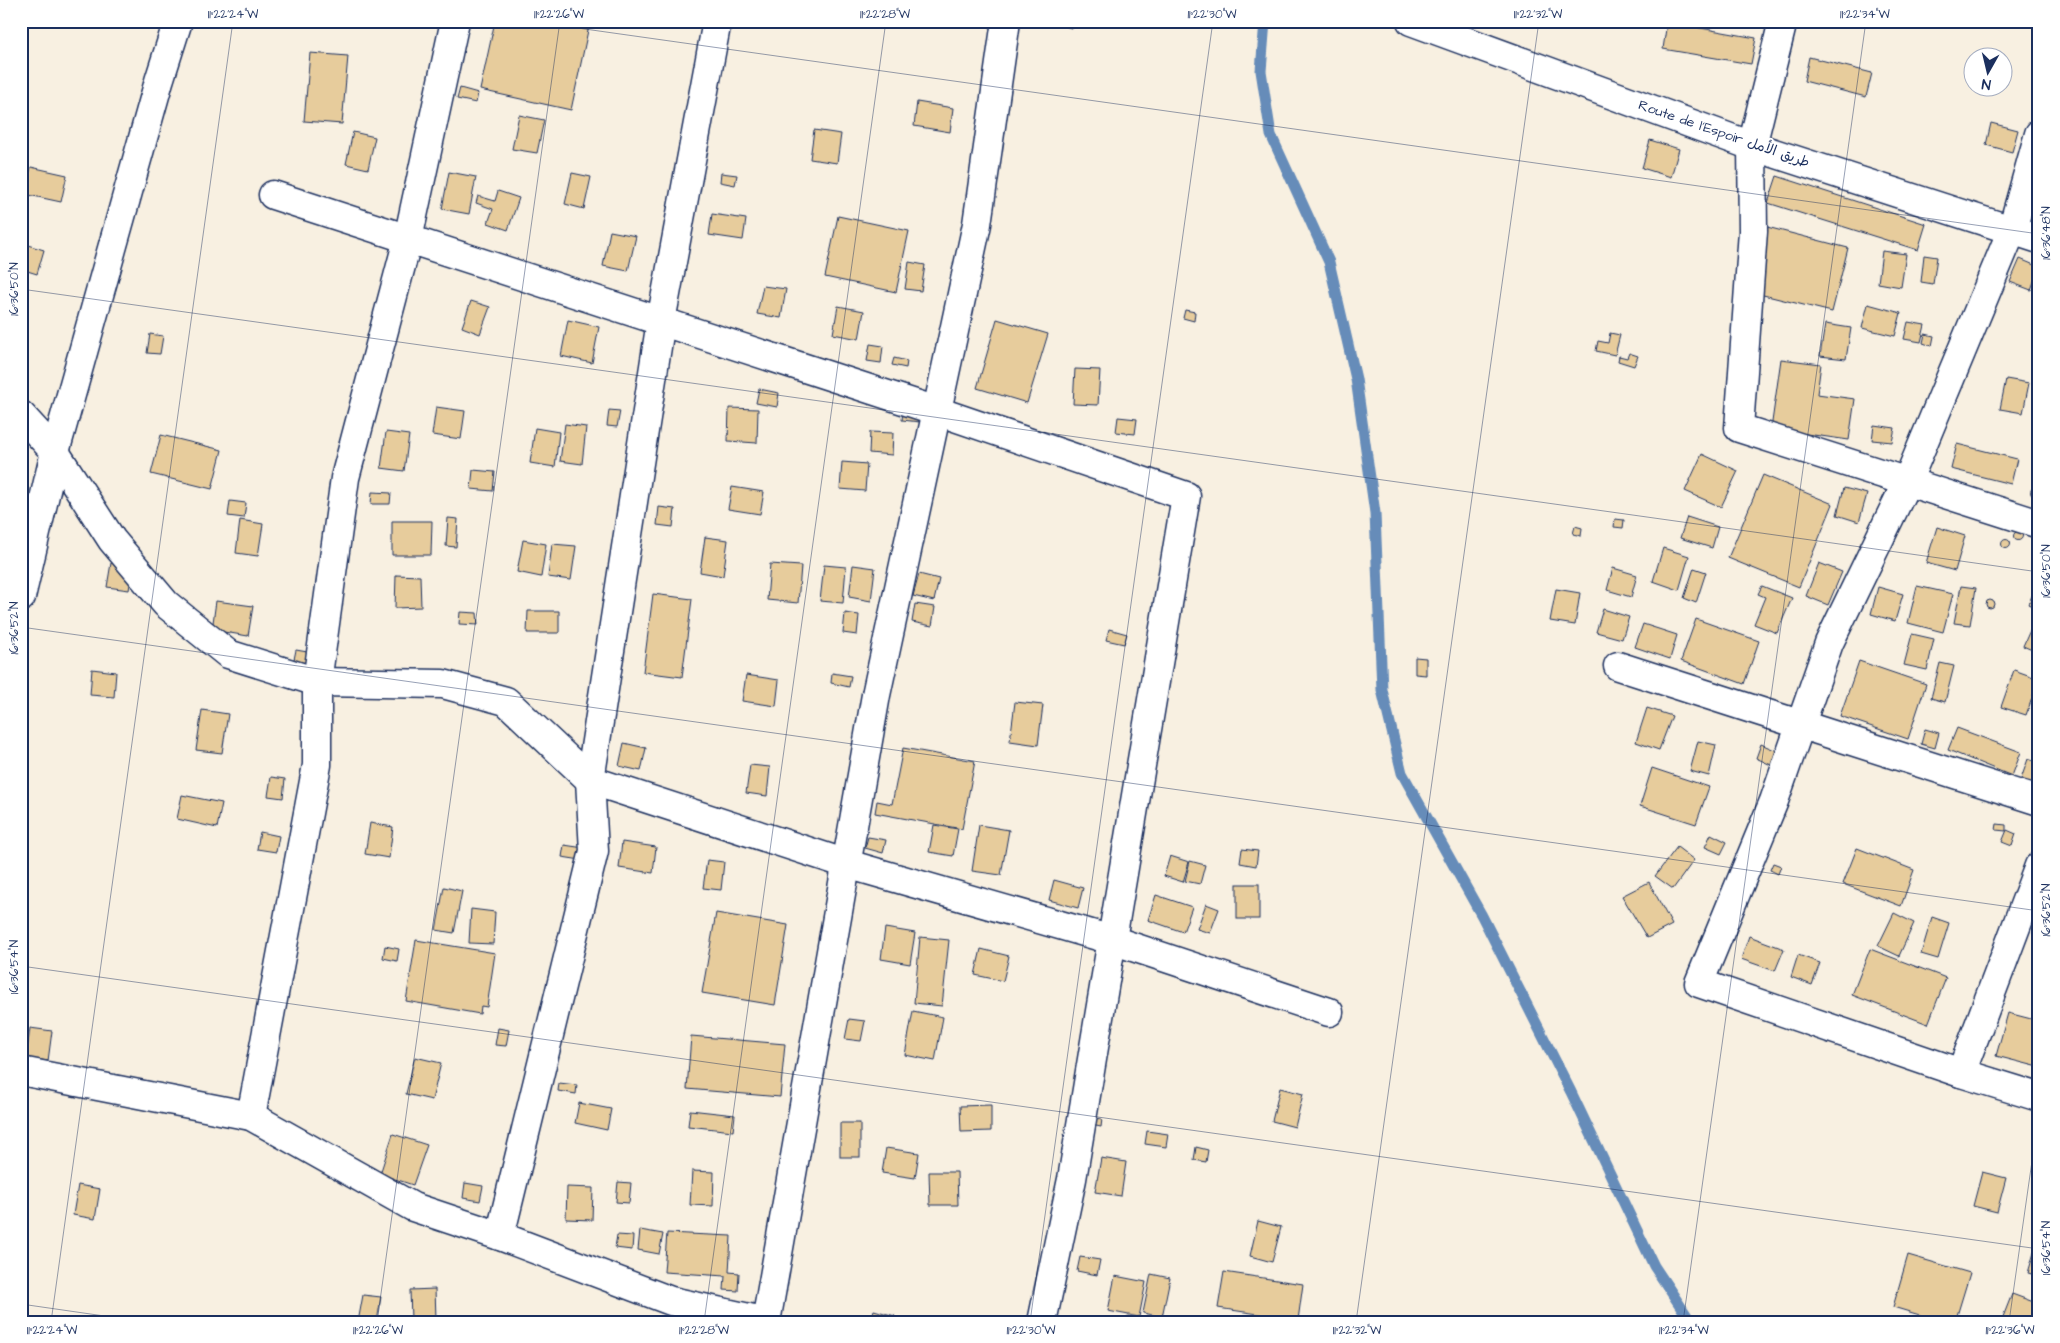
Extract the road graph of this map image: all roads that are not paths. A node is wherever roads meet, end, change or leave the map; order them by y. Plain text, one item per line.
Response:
1 (178, 21) edge
2 (455, 21) edge
3 (717, 21) edge
4 (1006, 21) edge
5 (1411, 21) edge
6 (1783, 21) edge
7 (2039, 134) edge
8 (1752, 146) junction
9 (273, 195) dead end
10 (2012, 230) junction
11 (408, 239) junction
12 (2039, 239) edge
13 (661, 321) junction
14 (936, 411) junction
15 (21, 415) edge
16 (55, 452) junction
17 (1907, 482) junction
18 (2039, 524) edge
19 (21, 597) edge
20 (1618, 666) dead end
21 (317, 682) junction
22 (1800, 724) junction
23 (590, 780) junction
24 (2039, 801) edge
25 (847, 864) junction
26 (2039, 866) edge
27 (1112, 940) junction
28 (1329, 1012) dead end
29 (21, 1071) edge
30 (1961, 1073) junction
31 (2039, 1097) edge
32 (251, 1116) junction
33 (500, 1236) junction
34 (766, 1322) edge
35 (1042, 1322) edge

1 - 16 main road
2 - 11 main road
3 - 13 main road
4 - 14 main road
5 - 8 main road, Route de l’Espoir طريق الأمل
6 - 8 main road
7 - 10 main road
8 - 10 main road, Route de l’Espoir طريق الأمل
8 - 17 main road
9 - 11 main road
10 - 12 main road, Route de l’Espoir طريق الأمل
10 - 17 main road
11 - 13 main road
11 - 21 main road
13 - 14 main road
13 - 23 main road
14 - 25 main road
14 - 27 main road
15 - 16 main road
16 - 19 main road
16 - 21 main road
17 - 18 main road
17 - 22 main road
20 - 22 main road
21 - 23 main road
21 - 32 main road
22 - 24 main road
22 - 30 main road
23 - 25 main road
23 - 33 main road
25 - 27 main road
25 - 34 main road
26 - 30 main road
27 - 28 main road
27 - 35 main road
29 - 32 main road
30 - 31 main road
32 - 33 main road
33 - 34 main road

